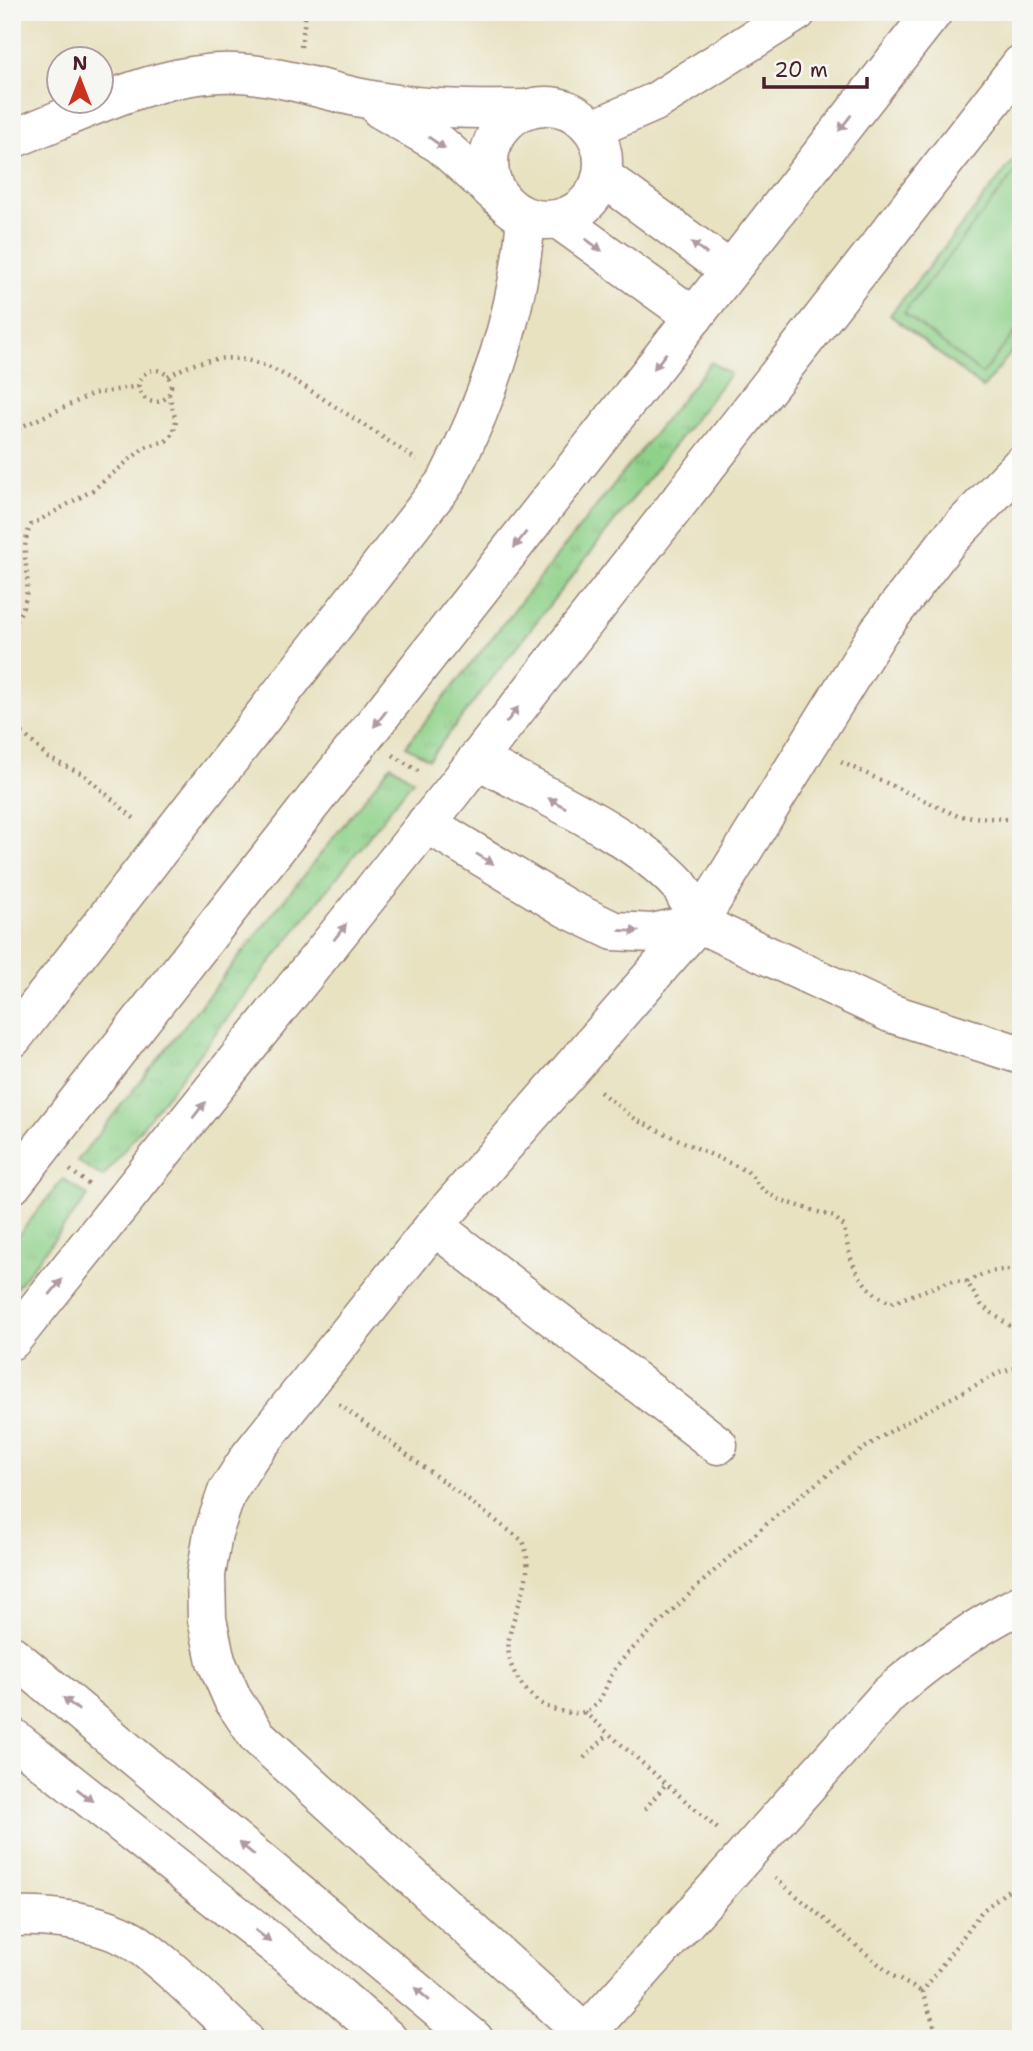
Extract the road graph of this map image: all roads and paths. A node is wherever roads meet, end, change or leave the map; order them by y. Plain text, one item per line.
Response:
1 (797, 12) edge
2 (933, 12) edge
3 (1021, 64) edge
4 (356, 97) junction
5 (526, 109) junction
6 (593, 129) junction
7 (12, 138) edge
8 (602, 176) junction
9 (527, 211) junction
10 (729, 270) junction
11 (695, 317) junction
12 (168, 376) junction
13 (139, 386) junction
14 (169, 395) junction
15 (12, 431) edge
16 (1021, 465) edge
17 (447, 480) junction
18 (12, 626) edge
19 (12, 723) edge
20 (367, 736) junction
21 (808, 746) junction
22 (477, 759) junction
23 (451, 793) junction
24 (1021, 820) edge
25 (426, 823) junction
26 (165, 843) junction
27 (698, 923) junction
28 (12, 1039) edge
29 (1021, 1055) edge
30 (569, 1068) junction
31 (41, 1149) junction
32 (12, 1185) edge
33 (121, 1208) junction
34 (434, 1226) junction
35 (1021, 1272) edge
36 (967, 1283) junction
37 (1021, 1334) edge
38 (12, 1340) edge
39 (1021, 1361) edge
40 (309, 1382) junction
41 (718, 1445) dead end
42 (1021, 1604) edge
43 (12, 1655) edge
44 (609, 1734) dead end
45 (12, 1737) edge
46 (584, 1758) dead end
47 (666, 1784) dead end
48 (645, 1809) dead end
49 (1021, 1880) edge
50 (12, 1917) edge
51 (588, 2036) edge
52 (244, 2039) edge
53 (388, 2039) edge
54 (474, 2039) edge
55 (939, 2039) edge

1 - 6 street
2 -> 10 street
22 -> 3 street
4 - 5 street
4 - 7 street
4 -> 9 street
5 - 6 street
5 - 9 street
6 - 8 street
8 - 9 street
10 -> 8 street
9 -> 11 street
9 - 17 street
10 - 11 street
11 -> 20 street
12 - 13 path
12 - 14 path
12 - 17 path
13 - 14 path
13 - 15 path
14 - 18 path
16 - 21 street
17 - 26 street
19 - 26 path
20 - 23 path
20 - 31 street
21 - 24 path
21 - 27 street
22 - 23 street
27 -> 22 street
23 - 25 street
25 -> 27 street
33 -> 25 street
26 - 28 street
27 - 29 street
27 - 30 street
30 - 34 street
30 - 36 path
31 - 32 street
31 - 33 path
38 -> 33 street
34 - 40 street
34 - 41 street
35 - 36 path
36 - 37 path
39 - 40 path
40 - 51 street
42 - 51 street
54 -> 43 street
44 - 46 path
45 -> 53 street
47 - 48 path
49 - 55 path
50 - 52 street

